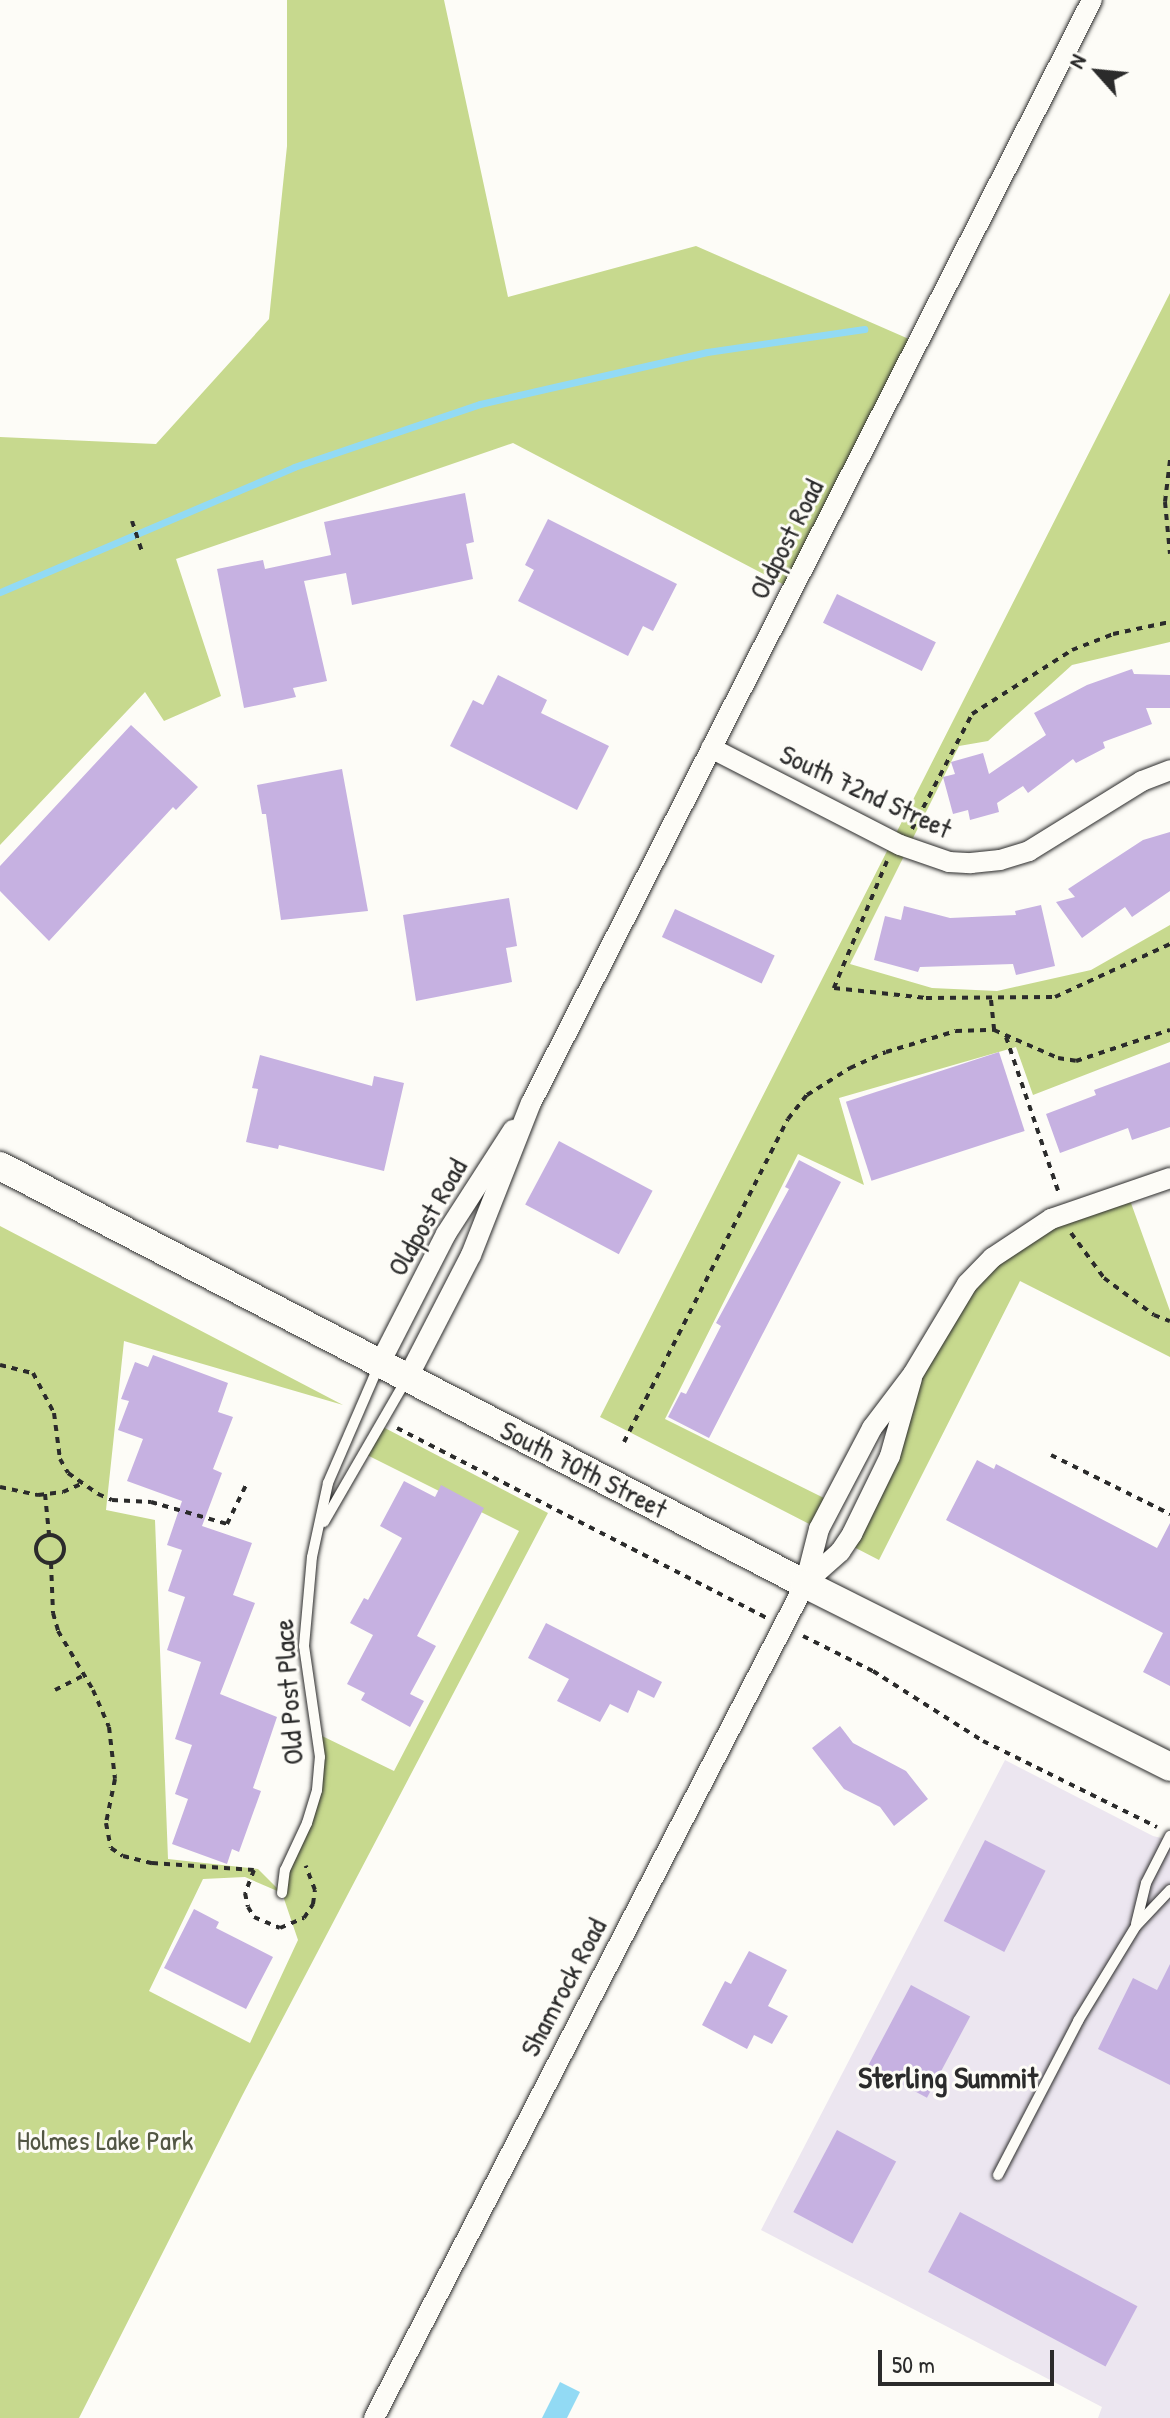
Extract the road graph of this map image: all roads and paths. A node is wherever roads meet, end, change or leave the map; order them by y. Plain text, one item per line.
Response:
1 (1092, 0) edge
2 (1170, 460) edge
3 (132, 521) dead end
4 (142, 551) dead end
5 (1170, 554) edge
6 (1169, 621) edge
7 (711, 748) junction
8 (1170, 770) edge
9 (900, 845) junction
10 (1170, 944) edge
11 (991, 999) junction
12 (994, 1030) junction
13 (1170, 1030) edge
14 (1006, 1037) junction
15 (531, 1103) junction
16 (0, 1166) edge
17 (1170, 1178) edge
18 (1066, 1213) junction
19 (1170, 1321) edge
20 (380, 1363) junction
21 (0, 1365) edge
22 (913, 1374) junction
23 (408, 1377) junction
24 (624, 1442) dead end
25 (1051, 1455) dead end
26 (81, 1484) junction
27 (246, 1485) dead end
28 (0, 1487) edge
29 (45, 1494) junction
30 (1170, 1514) edge
31 (319, 1530) junction
32 (49, 1534) junction
33 (51, 1563) junction
34 (805, 1584) junction
35 (84, 1675) junction
36 (55, 1690) dead end
37 (1170, 1767) edge
38 (1170, 1836) edge
39 (306, 1862) dead end
40 (1170, 1890) edge
41 (282, 1893) dead end
42 (1136, 1926) junction
43 (998, 2175) dead end
44 (374, 2418) edge

1 - 7 street, Oldpost Road
2 - 5 path
3 - 4 path
6 - 9 path
7 - 9 street, South 72nd Street
7 - 15 street, Oldpost Road
8 - 9 street, South 72nd Street
9 - 11 path
10 - 11 path
11 - 12 path
12 - 14 path
12 - 24 path
13 - 14 path
14 - 18 path
15 - 20 street, Oldpost Road
15 - 23 street, Oldpost Road
16 - 20 main road, South 70th Street
17 - 18 street, Shamrock Road
18 - 19 path
18 - 22 street, Shamrock Road
20 - 23 main road, South 70th Street
20 - 31 lane, Old Post Place
21 - 26 path
22 - 34 street, Shamrock Road
22 - 34 street, Shamrock Road
23 - 31 lane, Old Post Place
23 - 34 main road, South 70th Street
25 - 30 path
26 - 27 path
26 - 29 path
28 - 29 path
29 - 32 path
31 - 41 lane, Old Post Place
32 - 33 path
32 - 33 path
33 - 35 path
34 - 37 main road, South 70th Street
34 - 44 street, Shamrock Road
35 - 36 path
35 - 39 path
38 - 42 lane
40 - 42 lane
42 - 43 lane

